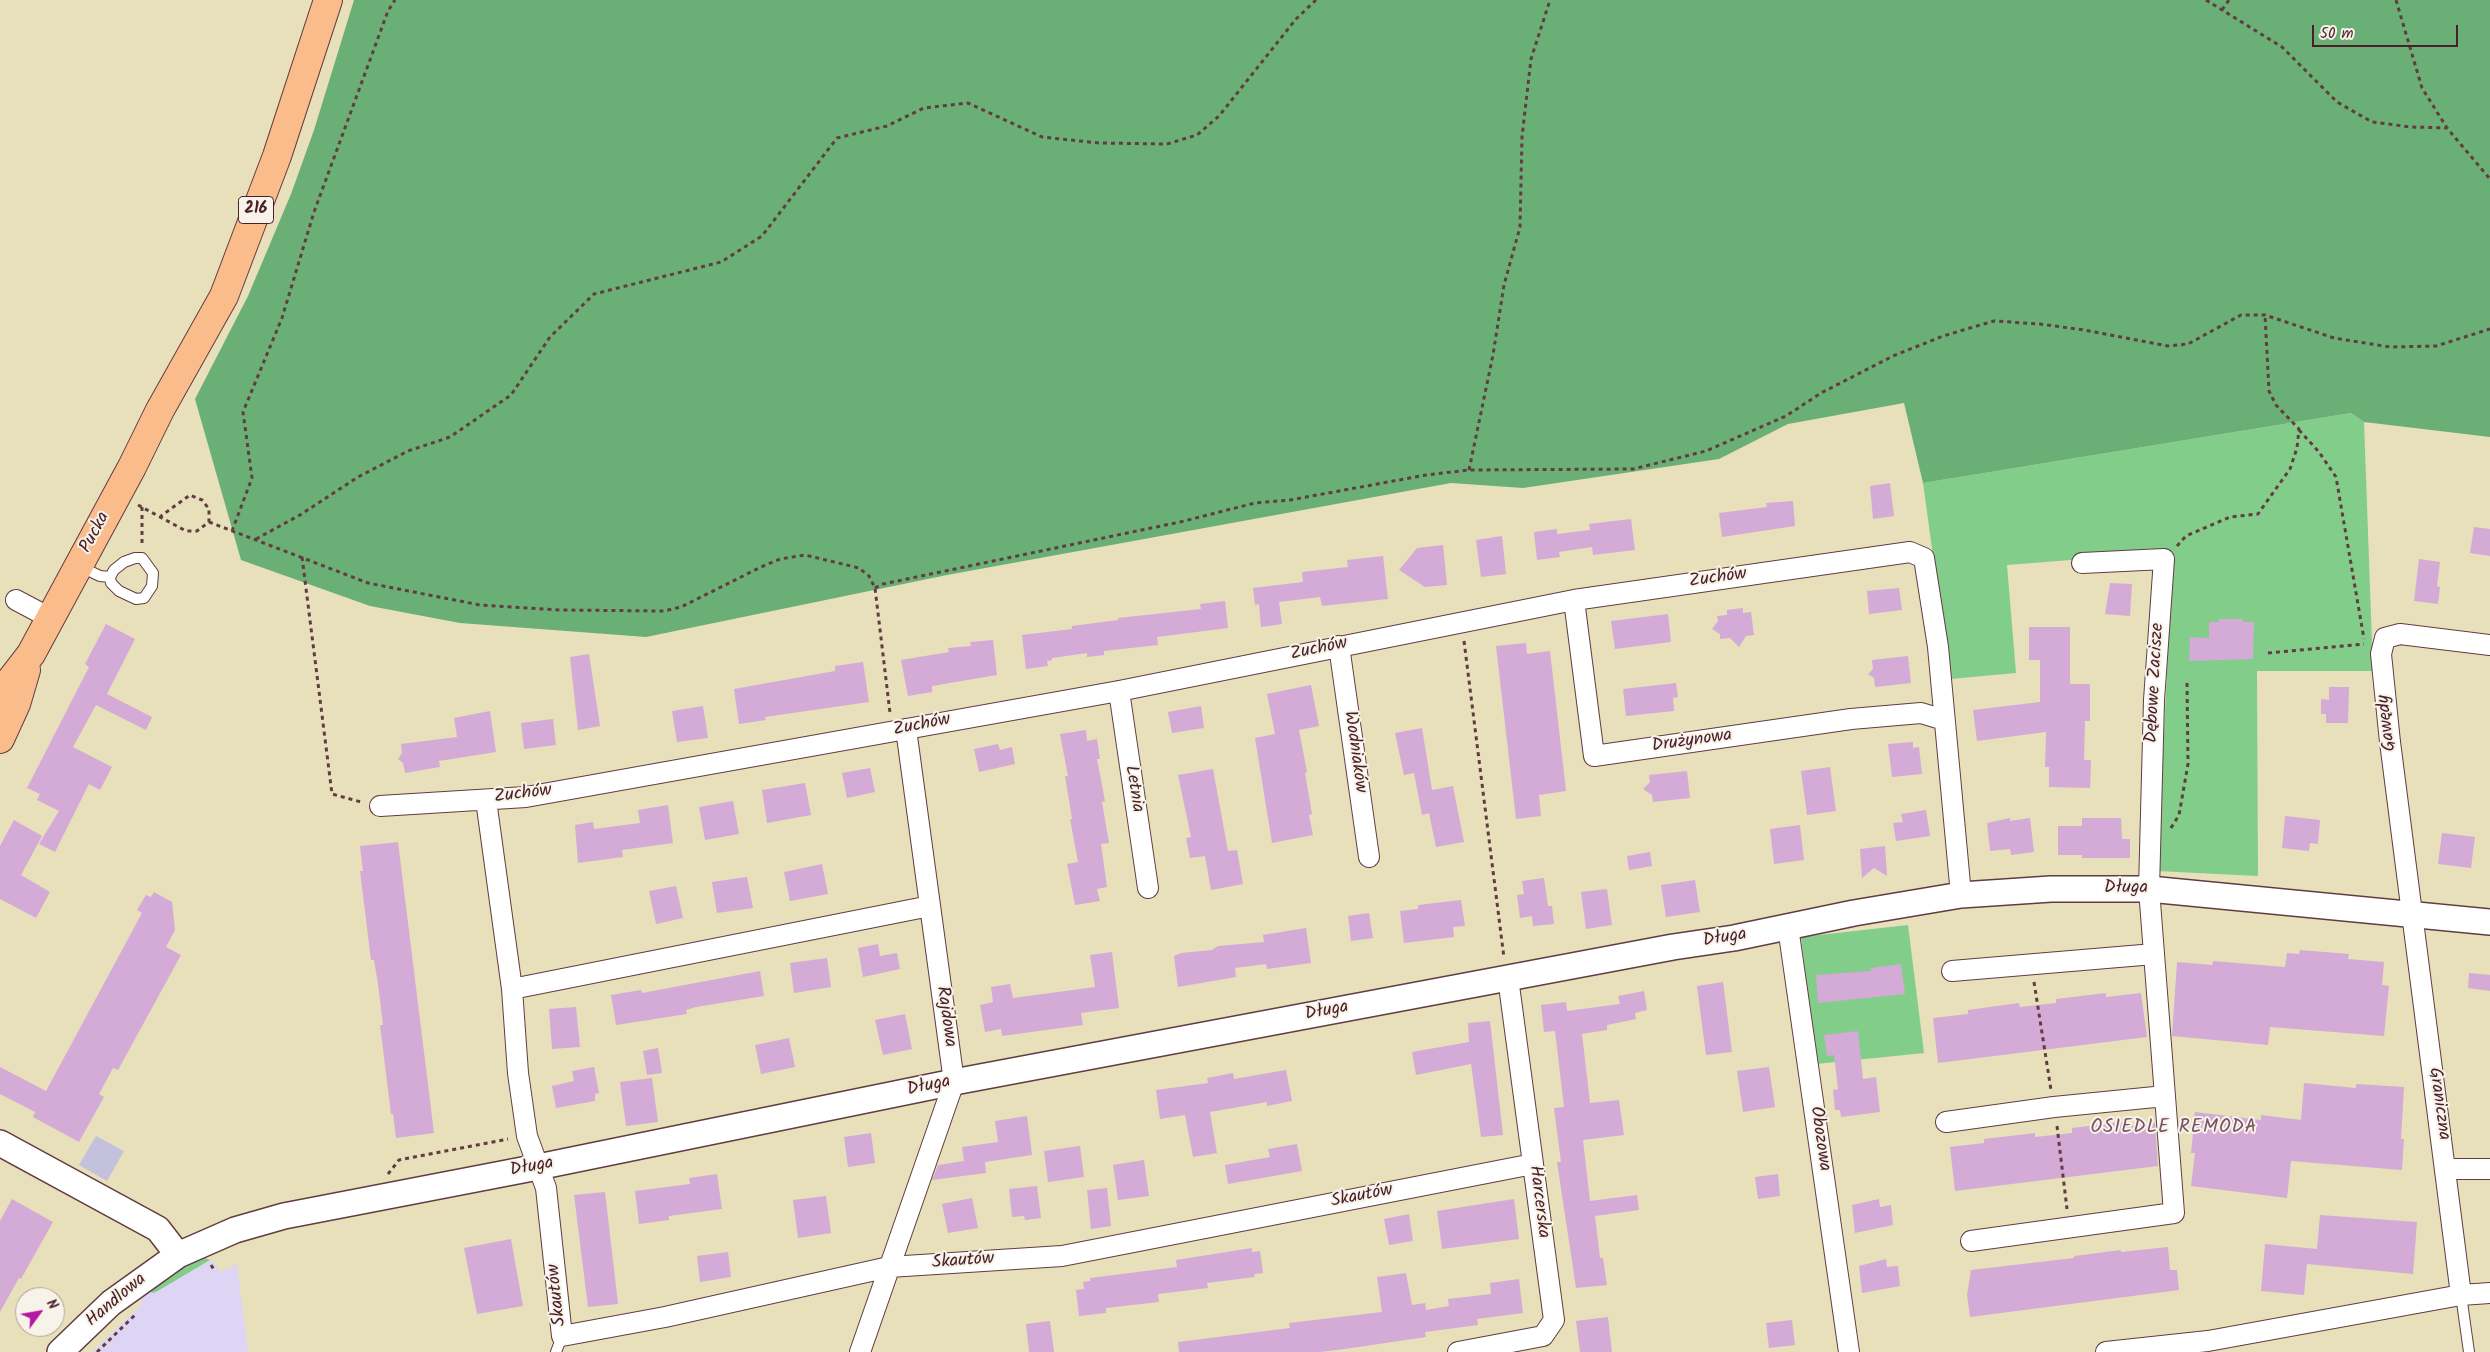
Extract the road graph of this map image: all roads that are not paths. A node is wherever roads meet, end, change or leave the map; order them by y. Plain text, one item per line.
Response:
1 (312, 0) edge
2 (328, 0) edge
3 (160, 410) junction
4 (2082, 563) dead end
5 (79, 566) junction
6 (110, 578) junction
7 (16, 600) dead end
8 (1574, 600) junction
9 (50, 618) junction
10 (2490, 645) edge
11 (1339, 646) junction
12 (1119, 691) junction
13 (5, 698) edge
14 (1944, 720) junction
15 (899, 730) junction
16 (0, 739) edge
17 (486, 800) junction
18 (380, 806) road end
19 (1369, 857) dead end
20 (1148, 888) dead end
21 (2149, 889) junction
22 (1961, 895) junction
23 (930, 906) junction
24 (2412, 914) junction
25 (2490, 922) edge
26 (1788, 927) junction
27 (2154, 954) junction
28 (1952, 971) dead end
29 (1508, 978) junction
30 (512, 989) junction
31 (954, 1082) junction
32 (2165, 1096) junction
33 (1946, 1122) dead end
34 (0, 1143) edge
35 (1533, 1164) junction
36 (538, 1168) junction
37 (2447, 1169) junction
38 (2490, 1169) edge
39 (1971, 1241) dead end
40 (178, 1255) junction
41 (888, 1267) junction
42 (2490, 1293) edge
43 (2461, 1295) junction
44 (559, 1344) edge
45 (60, 1352) edge
46 (860, 1352) edge
47 (1458, 1352) edge
48 (1849, 1352) edge
49 (2106, 1352) edge
50 (2469, 1352) edge

1 - 3 main road, 216
2 - 3 main road, 216
3 - 5 main road, Pucka / 216
4 - 21 street, Dębowe Zacisze
5 - 6 lane
5 - 9 main road, Pucka / 216
6 - 6 lane
7 - 9 street
8 - 11 street, Zuchów
8 - 14 street, Drużynowa
8 - 14 street, Zuchów
9 - 13 main road, Pucka / 216
10 - 24 street, Gawędy
11 - 12 street, Zuchów
11 - 19 street, Wodniaków
12 - 15 street, Zuchów
12 - 20 street, Letnia
13 - 16 main road, Pucka / 216
14 - 22 street, Zuchów
15 - 17 street, Zuchów
15 - 23 street, Rajdowa
17 - 18 street, Zuchów
17 - 30 street, Skautów
21 - 22 street, Długa
21 - 24 street, Długa
21 - 27 street, Dębowe Zacisze
22 - 26 street, Długa
23 - 30 street
23 - 31 street, Rajdowa
24 - 25 street, Długa
24 - 37 street, Graniczna
26 - 29 street, Długa
26 - 48 street, Obozowa
27 - 28 street
27 - 32 street, Dębowe Zacisze
29 - 31 street, Długa
29 - 35 street, Harcerska
30 - 36 street, Skautów
31 - 36 street, Długa
31 - 41 street, Rajdowa
32 - 33 street
32 - 39 street, Dębowe Zacisze
34 - 40 street
35 - 41 street, Skautów
35 - 47 street, Harcerska
36 - 40 street, Długa
36 - 44 street, Skautów
37 - 38 street
37 - 43 street, Graniczna
40 - 45 street, Handlowa
41 - 44 street, Skautów
41 - 46 street, Rajdowa
42 - 43 street
43 - 49 street
43 - 50 lane

